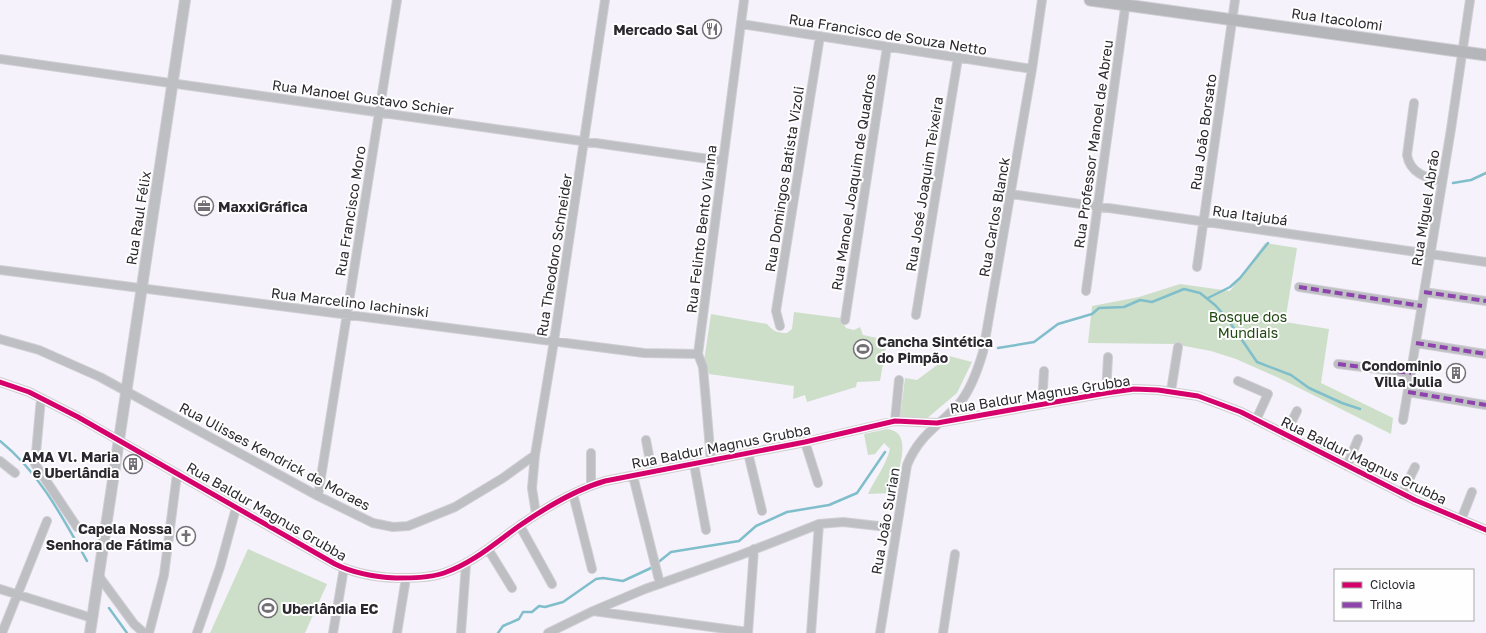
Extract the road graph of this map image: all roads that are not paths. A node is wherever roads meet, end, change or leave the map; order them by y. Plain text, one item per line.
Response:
1 (185, 0) edge
2 (396, 0) edge
3 (605, 0) edge
4 (744, 0) edge
5 (1042, 0) edge
6 (1090, 0) edge
7 (1235, 0) edge
8 (1470, 0) edge
9 (1126, 2) edge
10 (1232, 20) junction
11 (741, 24) junction
12 (820, 36) junction
13 (887, 47) junction
14 (1462, 52) junction
15 (1486, 55) edge
16 (958, 58) junction
17 (0, 59) edge
18 (1032, 70) junction
19 (172, 83) junction
20 (1414, 103) dead end
21 (379, 112) junction
22 (584, 142) junction
23 (723, 161) junction
24 (1442, 181) junction
25 (1011, 194) junction
26 (1098, 206) junction
27 (1204, 221) junction
28 (1430, 254) junction
29 (1486, 262) edge
30 (1197, 267) dead end
31 (0, 270) edge
32 (1300, 288) dead end
33 (141, 289) junction
34 (1086, 291) dead end
35 (1424, 292) junction
36 (1486, 301) edge
37 (1422, 306) junction
38 (916, 314) dead end
39 (347, 315) junction
40 (845, 320) dead end
41 (780, 326) dead end
42 (0, 339) edge
43 (554, 341) junction
44 (1416, 342) junction
45 (1178, 347) dead end
46 (698, 354) junction
47 (1486, 354) edge
48 (1108, 357) dead end
49 (1338, 364) dead end
50 (1044, 371) dead end
51 (1411, 373) junction
52 (899, 380) dead end
53 (1238, 381) dead end
54 (0, 382) edge
55 (126, 391) junction
56 (1171, 391) junction
57 (1408, 392) junction
58 (1106, 393) junction
59 (41, 398) junction
60 (1042, 404) junction
61 (1486, 405) edge
62 (1297, 411) dead end
63 (1256, 420) junction
64 (1403, 420) dead end
65 (895, 421) junction
66 (937, 423) junction
67 (1285, 434) junction
68 (1358, 439) dead end
69 (119, 440) junction
70 (646, 440) dead end
71 (805, 442) junction
72 (591, 453) dead end
73 (748, 454) junction
74 (535, 455) junction
75 (711, 461) junction
76 (0, 462) edge
77 (694, 464) junction
78 (1346, 466) junction
79 (1415, 467) dead end
80 (652, 472) junction
81 (15, 473) dead end
82 (177, 474) junction
83 (633, 476) junction
84 (818, 483) dead end
85 (591, 486) junction
86 (1472, 492) dead end
87 (573, 494) junction
88 (1402, 494) junction
89 (318, 496) junction
90 (236, 508) junction
91 (762, 511) dead end
92 (536, 514) junction
93 (1461, 520) junction
94 (47, 521) dead end
95 (818, 524) junction
96 (520, 526) junction
97 (77, 527) dead end
98 (896, 528) junction
99 (706, 530) dead end
100 (1486, 530) edge
101 (488, 549) junction
102 (754, 549) junction
103 (955, 554) dead end
104 (466, 564) junction
105 (344, 568) junction
106 (592, 569) dead end
107 (98, 575) junction
108 (406, 578) junction
109 (552, 584) dead end
110 (660, 584) junction
111 (512, 588) dead end
112 (0, 589) edge
113 (17, 594) junction
114 (594, 611) junction
115 (92, 618) junction
116 (748, 632) edge
117 (2, 633) edge
118 (90, 633) edge
119 (144, 633) edge
120 (149, 633) edge
121 (197, 633) edge
122 (333, 633) edge
123 (397, 633) edge
124 (462, 633) edge
125 (548, 633) edge
126 (811, 633) edge
127 (880, 633) edge
128 (943, 633) edge

1 - 19 street, Rua Raul Félix
2 - 21 street, Rua Francisco Moro
3 - 22 street, Rua Theodoro Schneider
4 - 11 street, Rua Felinto Bento Vianna
5 - 18 street, Rua Carlos Blanck
6 - 9 main road, Rua Itacolomi
7 - 10 street, Rua João Borsato
8 - 14 street, Rua Miguel Abrão
9 - 10 main road, Rua Itacolomi
9 - 26 street, Rua Professor Manoel de Abreu
10 - 14 main road, Rua Itacolomi
10 - 27 street, Rua João Borsato
11 - 12 street, Rua Francisco de Souza Netto
11 - 23 street, Rua Felinto Bento Vianna
12 - 13 street, Rua Francisco de Souza Netto
12 - 41 street, Rua Domingos Batista Vizoli
13 - 16 street, Rua Francisco de Souza Netto
13 - 40 street, Rua Manoel Joaquim de Quadros
14 - 15 main road, Rua Itacolomi
14 - 24 street, Rua Miguel Abrão
16 - 18 street, Rua Francisco de Souza Netto
16 - 38 street, Rua José Joaquim Teixeira
17 - 19 street, Rua Manoel Gustavo Schier
18 - 25 street, Rua Carlos Blanck
19 - 21 street, Rua Manoel Gustavo Schier
19 - 33 street, Rua Raul Félix
20 - 24 street
21 - 22 street, Rua Manoel Gustavo Schier
21 - 39 street, Rua Francisco Moro
22 - 23 street, Rua Manoel Gustavo Schier
22 - 43 street, Rua Theodoro Schneider
23 - 46 street, Rua Felinto Bento Vianna
24 - 28 street, Rua Miguel Abrão
25 - 26 street, Rua Itajubá
25 - 66 street, Rua Carlos Blanck
26 - 27 street, Rua Itajubá
26 - 34 street, Rua Professor Manoel de Abreu
27 - 28 street, Rua Itajubá
27 - 30 street, Rua João Borsato
28 - 29 street, Rua Itajubá
28 - 35 street, Rua Miguel Abrão
31 - 33 street, Rua Marcelino Iachinski
32 - 37 street
33 - 39 street, Rua Marcelino Iachinski
33 - 55 street, Rua Raul Félix
35 - 36 street
35 - 37 street, Rua Miguel Abrão
37 - 44 street, Rua Miguel Abrão
39 - 43 street, Rua Marcelino Iachinski
39 - 89 street, Rua Francisco Moro
42 - 55 street, Rua Ulisses Kendrick de Moraes
43 - 46 street, Rua Marcelino Iachinski
43 - 74 street, Rua Theodoro Schneider
44 - 47 street
44 - 51 street, Rua Miguel Abrão
45 - 56 street
46 - 75 street, Rua Felinto Bento Vianna
48 - 58 street
49 - 51 street
50 - 60 street
51 - 57 street, Rua Miguel Abrão
52 - 65 street
53 - 63 street
54 - 59 street, Rua Baldur Magnus Grubba
55 - 69 street, Rua Raul Félix
55 - 89 street, Rua Ulisses Kendrick de Moraes
56 - 58 street, Rua Baldur Magnus Grubba
56 - 63 street, Rua Baldur Magnus Grubba
57 - 61 street
57 - 64 street, Rua Miguel Abrão
58 - 60 street, Rua Baldur Magnus Grubba
59 - 69 street, Rua Baldur Magnus Grubba
59 - 97 street
60 - 66 street, Rua Baldur Magnus Grubba
62 - 67 street
63 - 67 street, Rua Baldur Magnus Grubba
65 - 66 street, Rua Baldur Magnus Grubba
65 - 71 street, Rua Baldur Magnus Grubba
66 - 98 street, Rua João Surian
67 - 78 street, Rua Baldur Magnus Grubba
68 - 78 street
69 - 82 street, Rua Baldur Magnus Grubba
69 - 107 street, Rua Raul Félix
70 - 80 street
71 - 73 street, Rua Baldur Magnus Grubba
71 - 84 street
72 - 85 street
73 - 75 street, Rua Baldur Magnus Grubba
73 - 91 street
74 - 89 street, Rua Ulisses Kendrick de Moraes
74 - 92 street, Rua Theodoro Schneider
75 - 77 street, Rua Baldur Magnus Grubba
76 - 81 street
77 - 80 street, Rua Baldur Magnus Grubba
77 - 99 street
78 - 88 street, Rua Baldur Magnus Grubba
79 - 88 street
80 - 83 street, Rua Baldur Magnus Grubba
82 - 90 street, Rua Baldur Magnus Grubba
82 - 120 street
83 - 85 street, Rua Baldur Magnus Grubba
83 - 110 street
85 - 87 street, Rua Baldur Magnus Grubba
86 - 93 street
87 - 92 street, Rua Baldur Magnus Grubba
87 - 106 street
88 - 93 street, Rua Baldur Magnus Grubba
90 - 105 street, Rua Baldur Magnus Grubba
90 - 121 street
92 - 96 street, Rua Baldur Magnus Grubba
93 - 100 street, Rua Baldur Magnus Grubba
94 - 113 street
95 - 98 street
95 - 102 street
95 - 126 street
96 - 101 street, Rua Baldur Magnus Grubba
96 - 109 street
98 - 127 street, Rua João Surian
101 - 104 street, Rua Baldur Magnus Grubba
101 - 111 street
102 - 110 street
102 - 116 street
103 - 128 street
104 - 108 street, Rua Baldur Magnus Grubba
104 - 124 street
105 - 108 street, Rua Baldur Magnus Grubba
105 - 122 street
107 - 115 street, Rua Raul Félix
107 - 119 street
108 - 123 street
110 - 114 street
112 - 113 street
113 - 115 street
113 - 117 street
114 - 116 street
114 - 125 street
115 - 118 street, Rua Raul Félix

